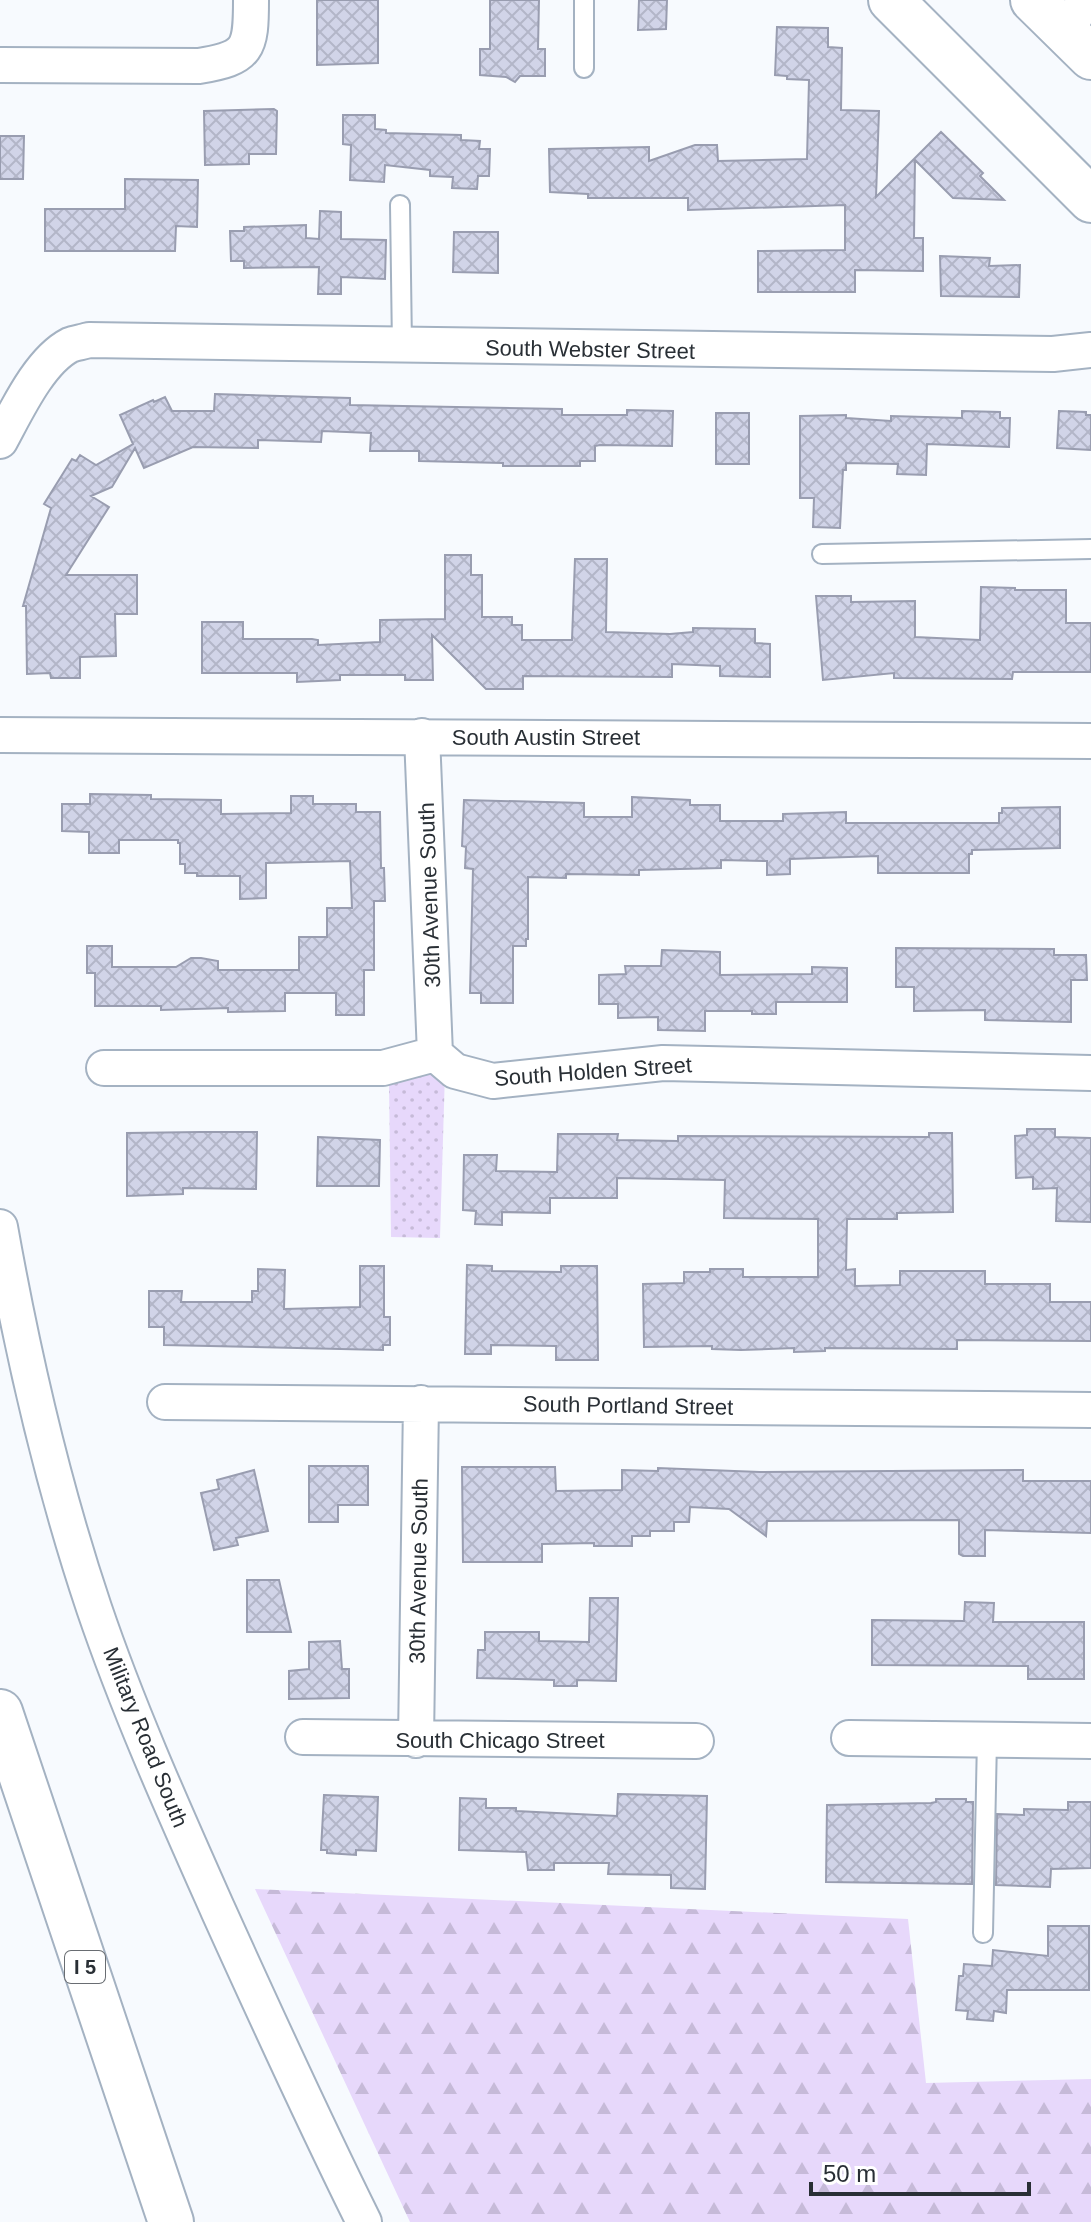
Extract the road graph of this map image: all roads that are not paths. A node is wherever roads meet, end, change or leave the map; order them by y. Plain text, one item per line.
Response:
1 (251, 0) edge
2 (584, 0) edge
3 (891, 0) edge
4 (1033, 0) edge
5 (1080, 30) edge
6 (0, 65) edge
7 (584, 68) dead end
8 (1091, 200) edge
9 (400, 205) dead end
10 (402, 346) junction
11 (1091, 350) edge
12 (0, 441) edge
13 (1091, 549) edge
14 (822, 554) dead end
15 (0, 735) edge
16 (422, 736) junction
17 (1091, 741) edge
18 (435, 1054) junction
19 (104, 1068) dead end
20 (1091, 1073) edge
21 (0, 1227) edge
22 (165, 1402) dead end
23 (421, 1403) junction
24 (1091, 1410) edge
25 (0, 1712) edge
26 (303, 1737) dead end
27 (849, 1738) dead end
28 (987, 1739) junction
29 (416, 1740) junction
30 (696, 1741) dead end
31 (1091, 1741) edge
32 (983, 1933) dead end
33 (171, 2222) edge
34 (364, 2222) edge

1 - 6 street
2 - 7 lane
3 - 8 main road
4 - 5 main road
9 - 10 lane
10 - 11 street, South Webster Street
10 - 12 street, South Webster Street
13 - 14 lane
15 - 16 street, South Austin Street
16 - 17 street, South Austin Street
16 - 18 street, 30th Avenue South
18 - 19 street
18 - 20 street, South Holden Street
21 - 34 street, Military Road South
22 - 23 street, South Portland Street
23 - 24 street, South Portland Street
23 - 29 street, 30th Avenue South
25 - 33 main road, I 5
26 - 29 street, South Chicago Street
27 - 28 street
28 - 31 street
28 - 32 lane
29 - 30 street, South Chicago Street

